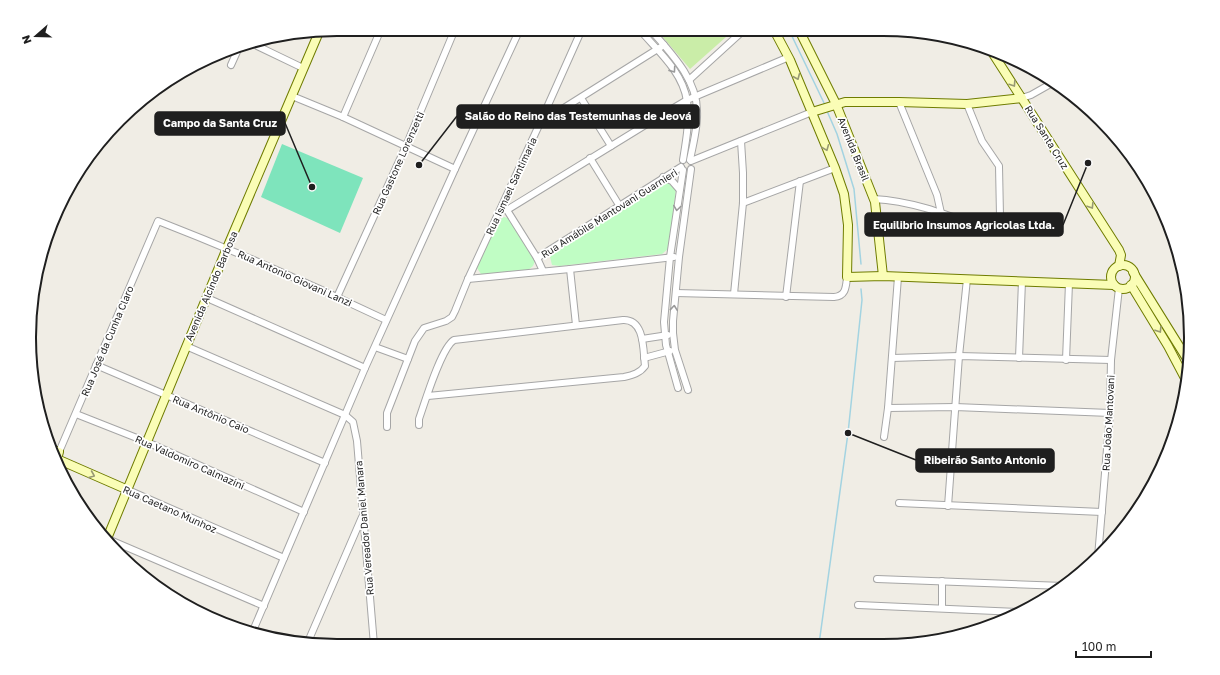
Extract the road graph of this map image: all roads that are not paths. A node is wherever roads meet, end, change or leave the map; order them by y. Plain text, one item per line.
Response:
1 (379, 36) edge
2 (453, 36) edge
3 (517, 36) edge
4 (579, 36) edge
5 (645, 36) edge
6 (656, 36) edge
7 (738, 36) edge
8 (777, 36) edge
9 (802, 36) edge
10 (317, 37) edge
11 (664, 45) junction
12 (258, 46) edge
13 (656, 50) junction
14 (236, 54) edge
15 (789, 57) junction
16 (996, 58) edge
17 (231, 65) dead end
18 (303, 68) junction
19 (689, 80) junction
20 (1048, 86) edge
21 (292, 96) junction
22 (581, 98) junction
23 (696, 98) junction
24 (1022, 98) junction
25 (687, 100) junction
26 (899, 102) junction
27 (967, 104) junction
28 (833, 105) junction
29 (813, 112) junction
30 (343, 117) junction
31 (540, 123) junction
32 (741, 141) junction
33 (406, 146) junction
34 (611, 146) junction
35 (590, 158) junction
36 (683, 160) junction
37 (691, 160) junction
38 (835, 168) junction
39 (455, 169) junction
40 (682, 169) junction
41 (691, 169) junction
42 (663, 177) junction
43 (800, 181) junction
44 (679, 189) junction
45 (874, 199) junction
46 (743, 203) junction
47 (619, 205) junction
48 (505, 207) junction
49 (941, 213) junction
50 (158, 221) joint
51 (227, 248) junction
52 (670, 257) junction
53 (679, 257) junction
54 (537, 258) junction
55 (1118, 266) junction
56 (570, 269) junction
57 (543, 271) junction
58 (1133, 272) junction
59 (1111, 274) junction
60 (883, 276) junction
61 (847, 277) junction
62 (898, 277) junction
63 (468, 279) junction
64 (967, 279) junction
65 (1022, 281) junction
66 (1069, 283) junction
67 (1092, 284) junction
68 (1131, 285) junction
69 (1117, 287) junction
70 (676, 293) junction
71 (734, 294) junction
72 (337, 297) junction
73 (786, 297) junction
74 (207, 298) junction
75 (1158, 311) junction
76 (1150, 316) junction
77 (386, 320) junction
78 (576, 325) junction
79 (673, 333) junction
80 (664, 336) junction
81 (642, 339) junction
82 (186, 346) junction
83 (375, 346) junction
84 (675, 350) junction
85 (668, 352) junction
86 (1183, 353) edge
87 (959, 356) junction
88 (644, 358) junction
89 (892, 358) junction
90 (1019, 358) junction
91 (408, 359) junction
92 (1066, 360) junction
93 (1111, 360) junction
94 (96, 365) junction
95 (365, 368) junction
96 (1182, 372) edge
97 (678, 388) dead end
98 (688, 390) dead end
99 (167, 395) junction
100 (428, 396) junction
101 (955, 407) junction
102 (888, 408) junction
103 (1110, 413) junction
104 (76, 414) junction
105 (345, 415) junction
106 (419, 425) dead end
107 (387, 427) dead end
108 (884, 437) dead end
109 (147, 442) junction
110 (59, 453) edge
111 (62, 459) edge
112 (325, 463) junction
113 (128, 490) junction
114 (899, 503) dead end
115 (948, 506) junction
116 (304, 512) junction
117 (1102, 512) junction
118 (362, 515) junction
119 (108, 533) edge
120 (119, 545) edge
121 (1099, 548) edge
122 (284, 558) junction
123 (877, 579) dead end
124 (942, 581) junction
125 (1054, 586) edge
126 (858, 605) dead end
127 (264, 606) junction
128 (942, 608) junction
129 (1008, 611) edge
130 (254, 627) edge
131 (310, 637) edge
132 (373, 639) edge

1 - 30 street
2 - 33 street, Rua Gastone Lorenzetti
3 - 39 street
4 - 31 street, Rua Ismael Santimaria
5 - 13 street
6 - 11 street
7 - 19 street
8 - 15 main road
9 - 28 main road, Avenida Brasil
10 - 18 main road, Avenida Alcindo Barbosa
11 - 13 street
11 - 19 street
12 - 18 street
13 - 22 street
13 -> 25 street
14 - 17 street
15 - 23 street
15 -> 29 main road
16 -> 24 main road, Rua Santa Cruz
18 - 21 main road, Avenida Alcindo Barbosa
19 - 23 street
20 - 24 street
21 - 30 street
21 - 51 main road, Avenida Alcindo Barbosa
22 - 31 street
22 - 34 street
23 - 25 street
23 - 37 street
24 - 27 main road
24 -> 55 main road, Rua Santa Cruz
25 - 34 street
25 - 36 street
26 - 27 main road
26 - 28 main road
26 - 49 street
27 - 49 street
28 - 29 main road
28 - 45 main road, Avenida Brasil
29 - 32 street
29 -> 38 main road
30 - 33 street
31 - 48 street, Rua Ismael Santimaria
32 - 37 street
32 - 46 street
33 - 39 street
33 - 72 street, Rua Gastone Lorenzetti
34 - 35 street
35 - 47 street
35 - 48 street
36 - 37 street
36 - 40 street
37 - 41 street
38 - 43 street
38 - 61 main road
39 - 77 street
40 - 41 street
40 - 42 street, Rua Amábile Mantovani Guarnieri
40 - 44 street
41 - 53 street
42 - 44 street
42 - 47 street, Rua Amábile Mantovani Guarnieri
43 - 46 street
43 - 73 street
44 -> 52 street
45 - 49 street
45 - 60 main road, Avenida Brasil
46 - 71 street
47 - 54 street, Rua Amábile Mantovani Guarnieri
48 - 54 street
48 - 63 street, Rua Ismael Santimaria
50 - 51 street, Rua Antonio Giovani Lanzi
50 - 94 street, Rua José da Cunha Claro
51 - 72 street, Rua Antonio Giovani Lanzi
51 - 74 main road, Avenida Alcindo Barbosa
52 - 53 street
52 - 56 street
52 - 80 street
53 - 70 street
54 - 57 street
55 - 58 main road
55 - 59 main road
56 - 57 street
56 - 78 street
57 - 63 street
58 - 68 main road
58 - 75 main road
59 - 67 main road
59 - 69 main road
60 - 61 main road
60 - 62 main road
61 - 73 street
62 - 64 main road
62 - 89 street
63 - 91 street, Rua Ismael Santimaria
64 - 65 main road
64 - 87 street
65 - 66 main road
65 - 90 street
66 - 67 main road
66 - 92 street
67 - 69 main road
68 - 69 main road
68 - 76 main road
69 - 93 street, Rua João Mantovani
70 - 71 street
79 -> 70 street
71 - 73 street
72 - 77 street, Rua Antonio Giovani Lanzi
74 - 82 main road, Avenida Alcindo Barbosa
74 - 95 street
75 - 76 main road
75 - 86 main road
76 -> 96 main road
77 - 83 street
78 - 81 street
78 - 100 street
79 - 80 street
79 - 84 street
80 - 81 street
80 - 85 street
81 - 88 street
82 - 99 main road, Avenida Alcindo Barbosa
82 - 105 street
83 - 91 street
83 - 95 street
84 - 85 street
84 - 98 street
85 - 88 street
85 - 97 street
87 - 89 street
87 - 90 street
87 - 101 street
88 - 100 street
89 - 102 street
90 - 92 street
91 - 107 street
92 - 93 street
93 - 103 street, Rua João Mantovani
94 - 99 street, Rua Antônio Caio
94 - 104 street, Rua José da Cunha Claro
95 - 105 street
99 - 109 main road, Avenida Alcindo Barbosa
99 - 112 street, Rua Antônio Caio
100 - 106 street
101 - 102 street
101 - 103 street
101 - 115 street
102 - 108 street
103 - 117 street, Rua João Mantovani
104 - 109 street, Rua Valdomiro Calmazini
104 - 110 street, Rua José da Cunha Claro
105 - 112 street
105 - 118 street, Rua Vereador Daniel Manara
109 - 113 main road, Avenida Alcindo Barbosa
109 - 116 street, Rua Valdomiro Calmazini
111 -> 113 main road, Rua Caetano Munhoz
112 - 116 street
113 - 119 main road, Avenida Alcindo Barbosa
113 - 122 street, Rua Caetano Munhoz
114 - 115 street
115 - 117 street
116 - 122 street
117 - 121 street, Rua João Mantovani
118 - 131 street
118 - 132 street, Rua Vereador Daniel Manara
120 - 127 street
122 - 127 street
123 - 124 street
124 - 125 street
124 - 128 street
126 - 128 street
127 - 130 street
128 - 129 street

